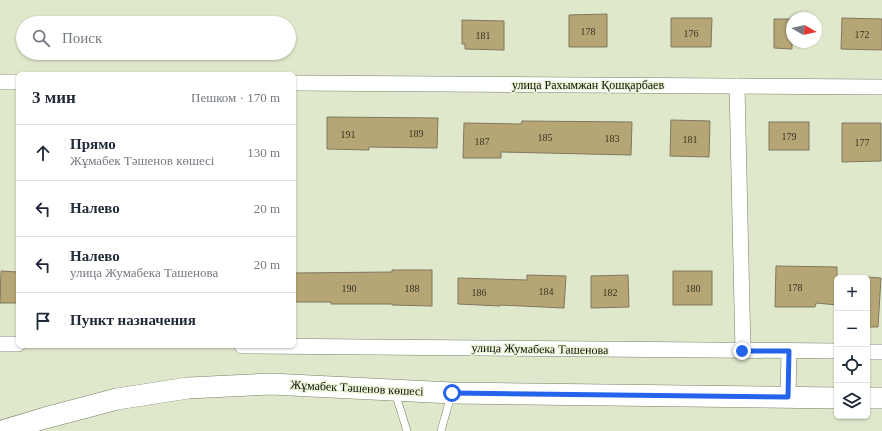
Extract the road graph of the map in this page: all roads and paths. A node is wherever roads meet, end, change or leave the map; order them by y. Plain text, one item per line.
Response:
1 (0, 82) edge
2 (16, 82) edge
3 (296, 84) edge
4 (737, 86) junction
5 (882, 87) edge
6 (0, 344) edge
7 (16, 344) edge
8 (296, 347) edge
9 (742, 351) junction
10 (789, 351) junction
11 (834, 351) edge
12 (870, 352) edge
13 (882, 352) edge
14 (394, 390) junction
15 (452, 393) junction
16 (788, 397) junction
17 (834, 398) edge
18 (870, 398) edge
19 (882, 398) edge
20 (2, 431) edge
21 (408, 431) edge
22 (441, 431) edge

1 - 2 street
3 - 4 street, улица Рахымжан Қошқарбаев
4 - 5 street, улица Рахымжан Қошқарбаев
4 - 9 street
6 - 7 street
8 - 9 street, улица Жумабека Ташенова
9 - 10 street, улица Жумабека Ташенова
10 - 11 street, улица Жумабека Ташенова
10 - 16 street
12 - 13 street
14 - 15 main road, Жұмабек Тәшенов көшесі
14 - 20 main road, Жұмабек Тәшенов көшесі
14 - 21 lane
15 - 16 main road, Жұмабек Тәшенов көшесі
15 - 22 lane
16 - 17 main road, Жұмабек Тәшенов көшесі
18 - 19 main road

